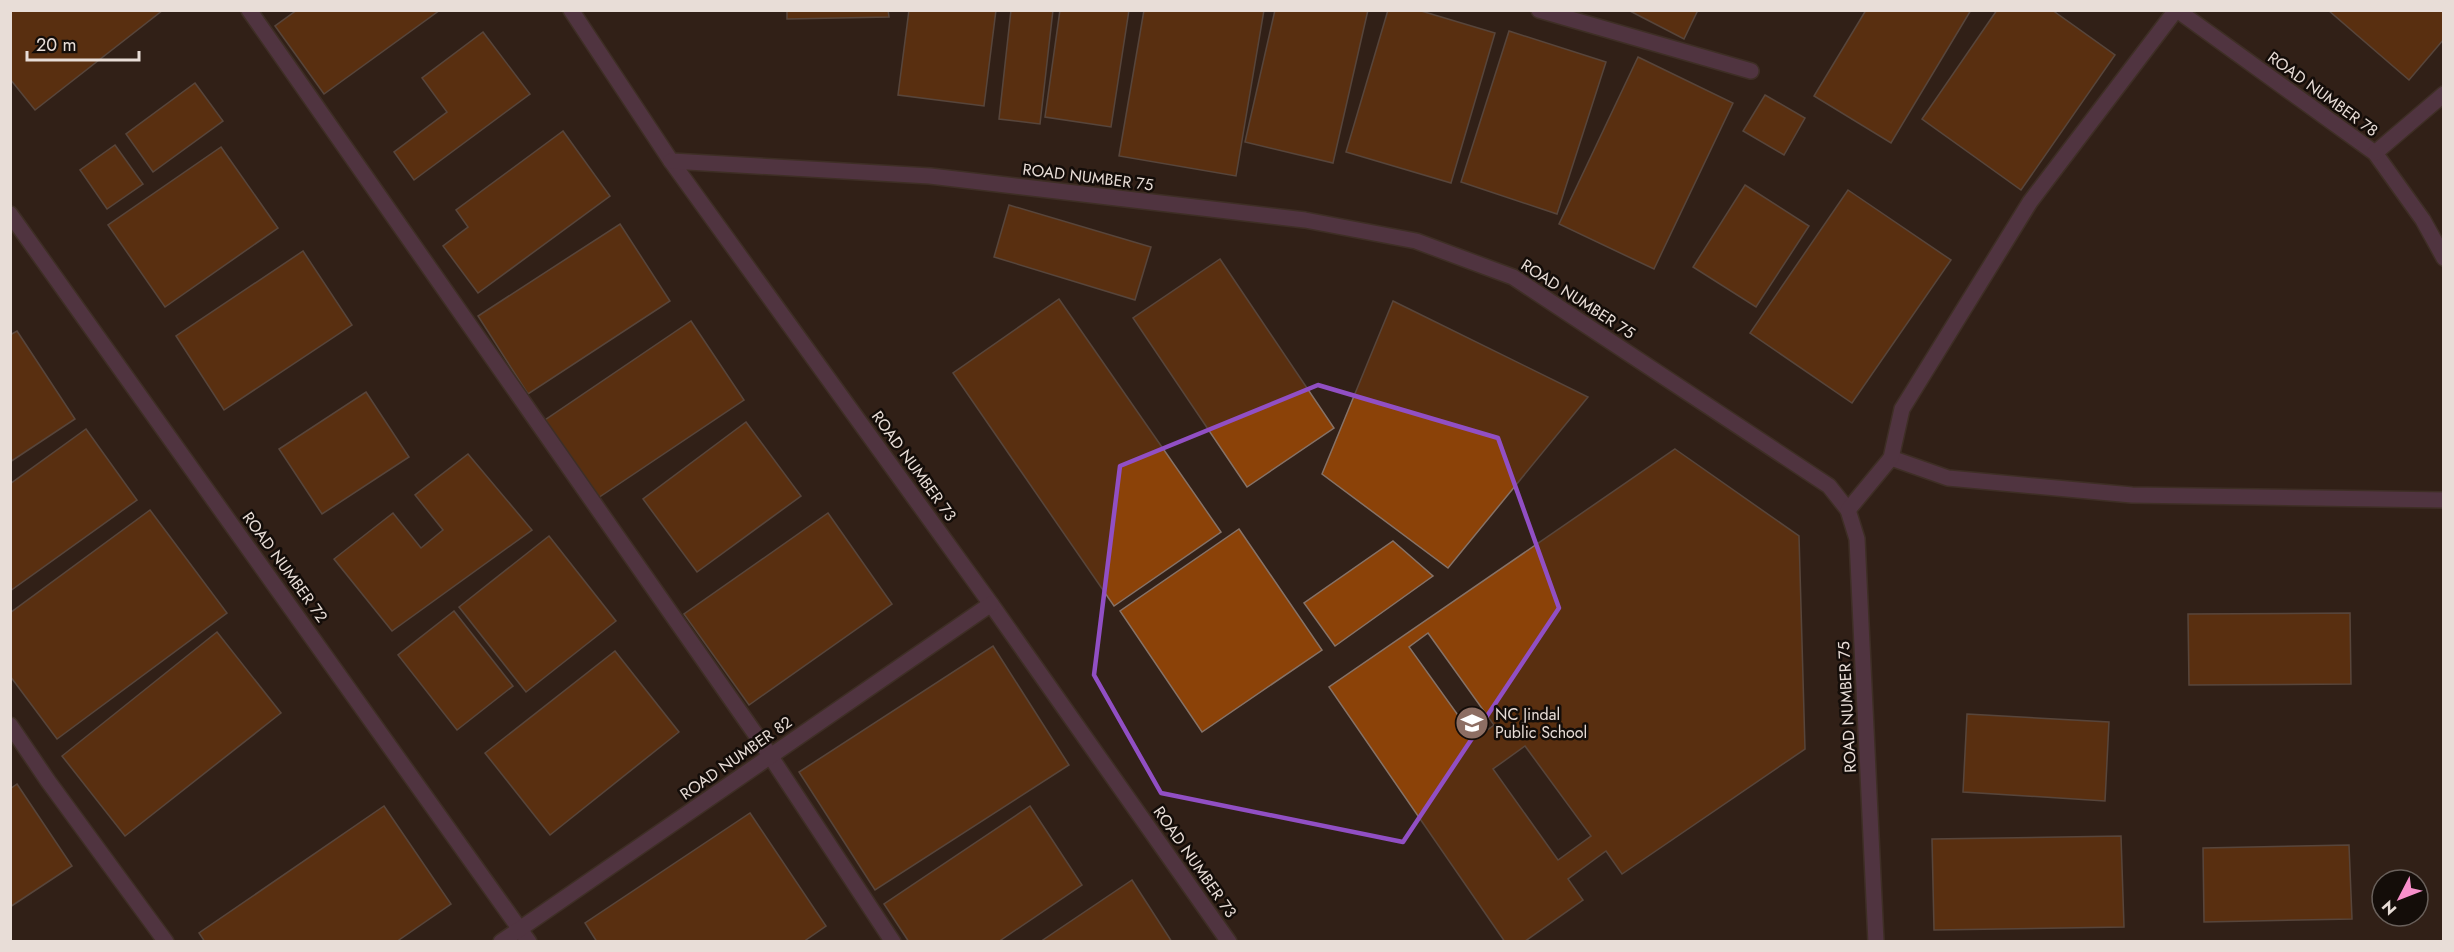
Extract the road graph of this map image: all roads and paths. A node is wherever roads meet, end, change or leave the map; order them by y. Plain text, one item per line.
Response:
1 (249, 10) edge
2 (571, 10) edge
3 (1539, 10) edge
4 (2177, 10) edge
5 (1750, 71) dead end
6 (2444, 94) edge
7 (2375, 153) junction
8 (671, 161) junction
9 (10, 214) edge
10 (2444, 258) edge
11 (1891, 458) junction
12 (2444, 500) edge
13 (1848, 510) junction
14 (991, 604) junction
15 (10, 725) edge
16 (770, 756) junction
17 (521, 928) junction
18 (165, 942) edge
19 (501, 942) edge
20 (530, 942) edge
21 (893, 942) edge
22 (1229, 942) edge
23 (1876, 942) edge

1 - 16 street
2 - 8 street, ROAD NUMBER 73
3 - 5 street
4 - 7 street, ROAD NUMBER 78
4 - 11 street
6 - 7 street
7 - 10 street, ROAD NUMBER 78
8 - 13 street, ROAD NUMBER 75
8 - 14 street, ROAD NUMBER 73
9 - 17 street, ROAD NUMBER 72
11 - 12 street
11 - 13 street
13 - 23 street, ROAD NUMBER 75
14 - 16 street, ROAD NUMBER 82
14 - 22 street, ROAD NUMBER 73
15 - 18 street
16 - 17 street, ROAD NUMBER 82
16 - 21 street
17 - 19 street, ROAD NUMBER 82
17 - 20 street, ROAD NUMBER 72

